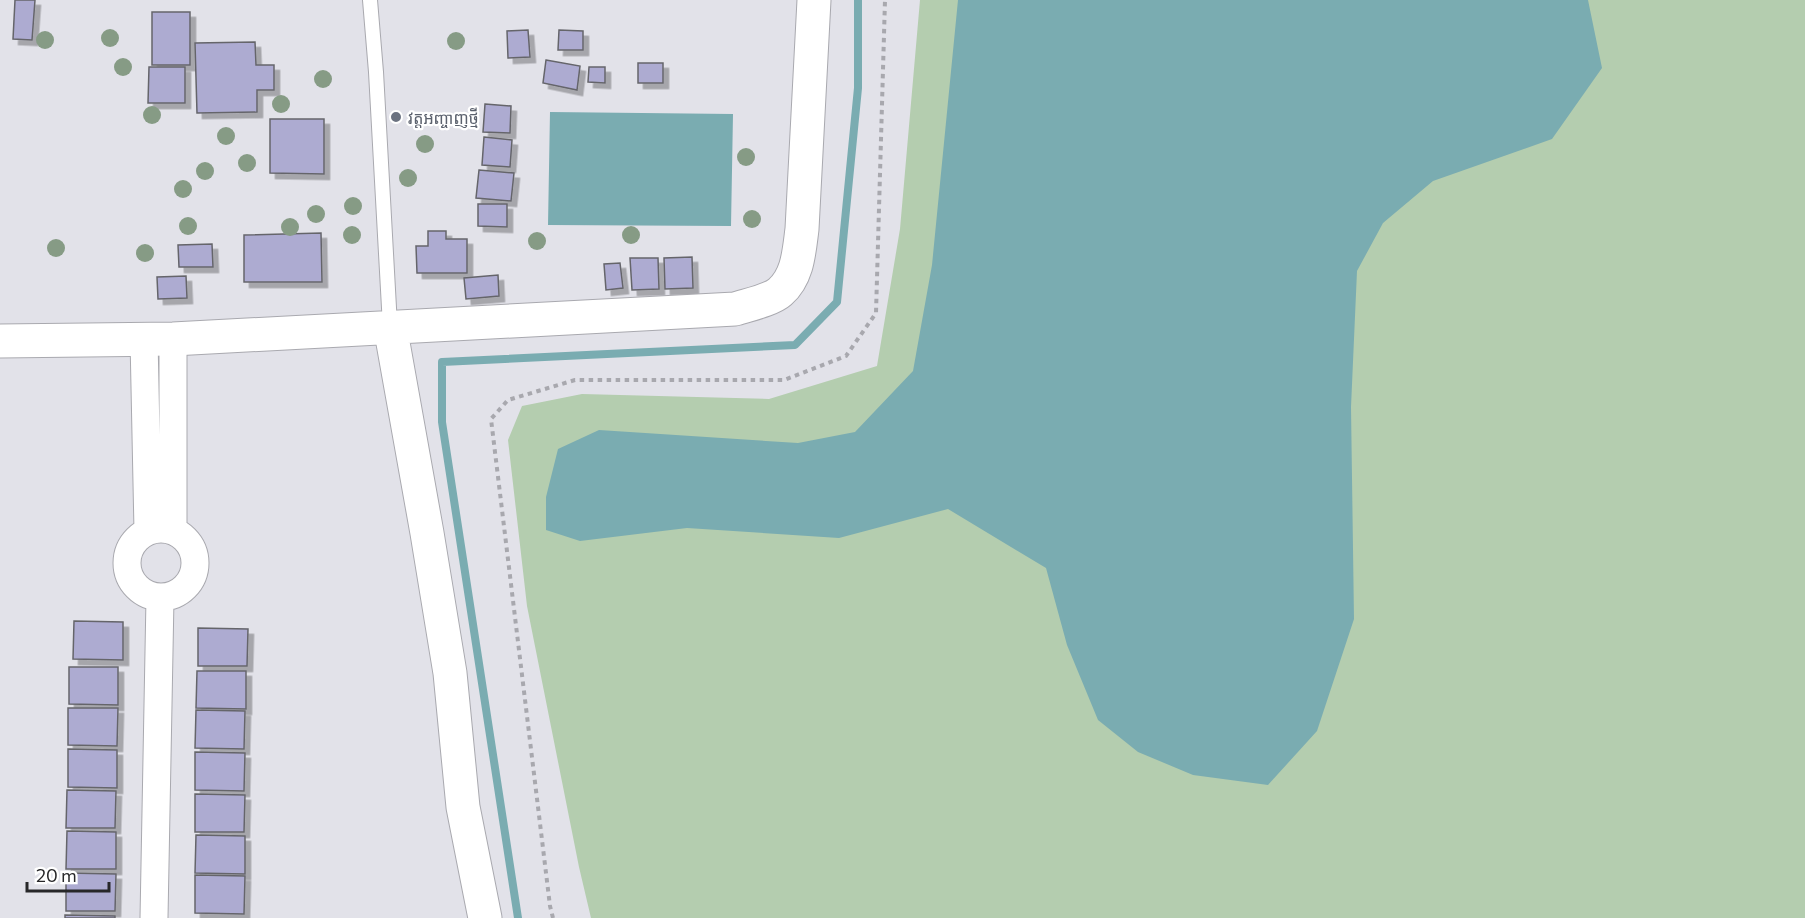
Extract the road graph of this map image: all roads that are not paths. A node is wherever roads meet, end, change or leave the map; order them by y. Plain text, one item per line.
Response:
1 (369, 0) edge
2 (814, 0) edge
3 (390, 326) junction
4 (159, 339) junction
5 (0, 341) edge
6 (161, 531) junction
7 (160, 598) junction
8 (154, 918) edge
9 (485, 918) edge

1 - 3 lane
2 - 3 street
3 - 4 street
3 - 9 street
4 - 5 street
4 - 6 street
6 - 7 street
6 - 7 street
7 - 8 street

